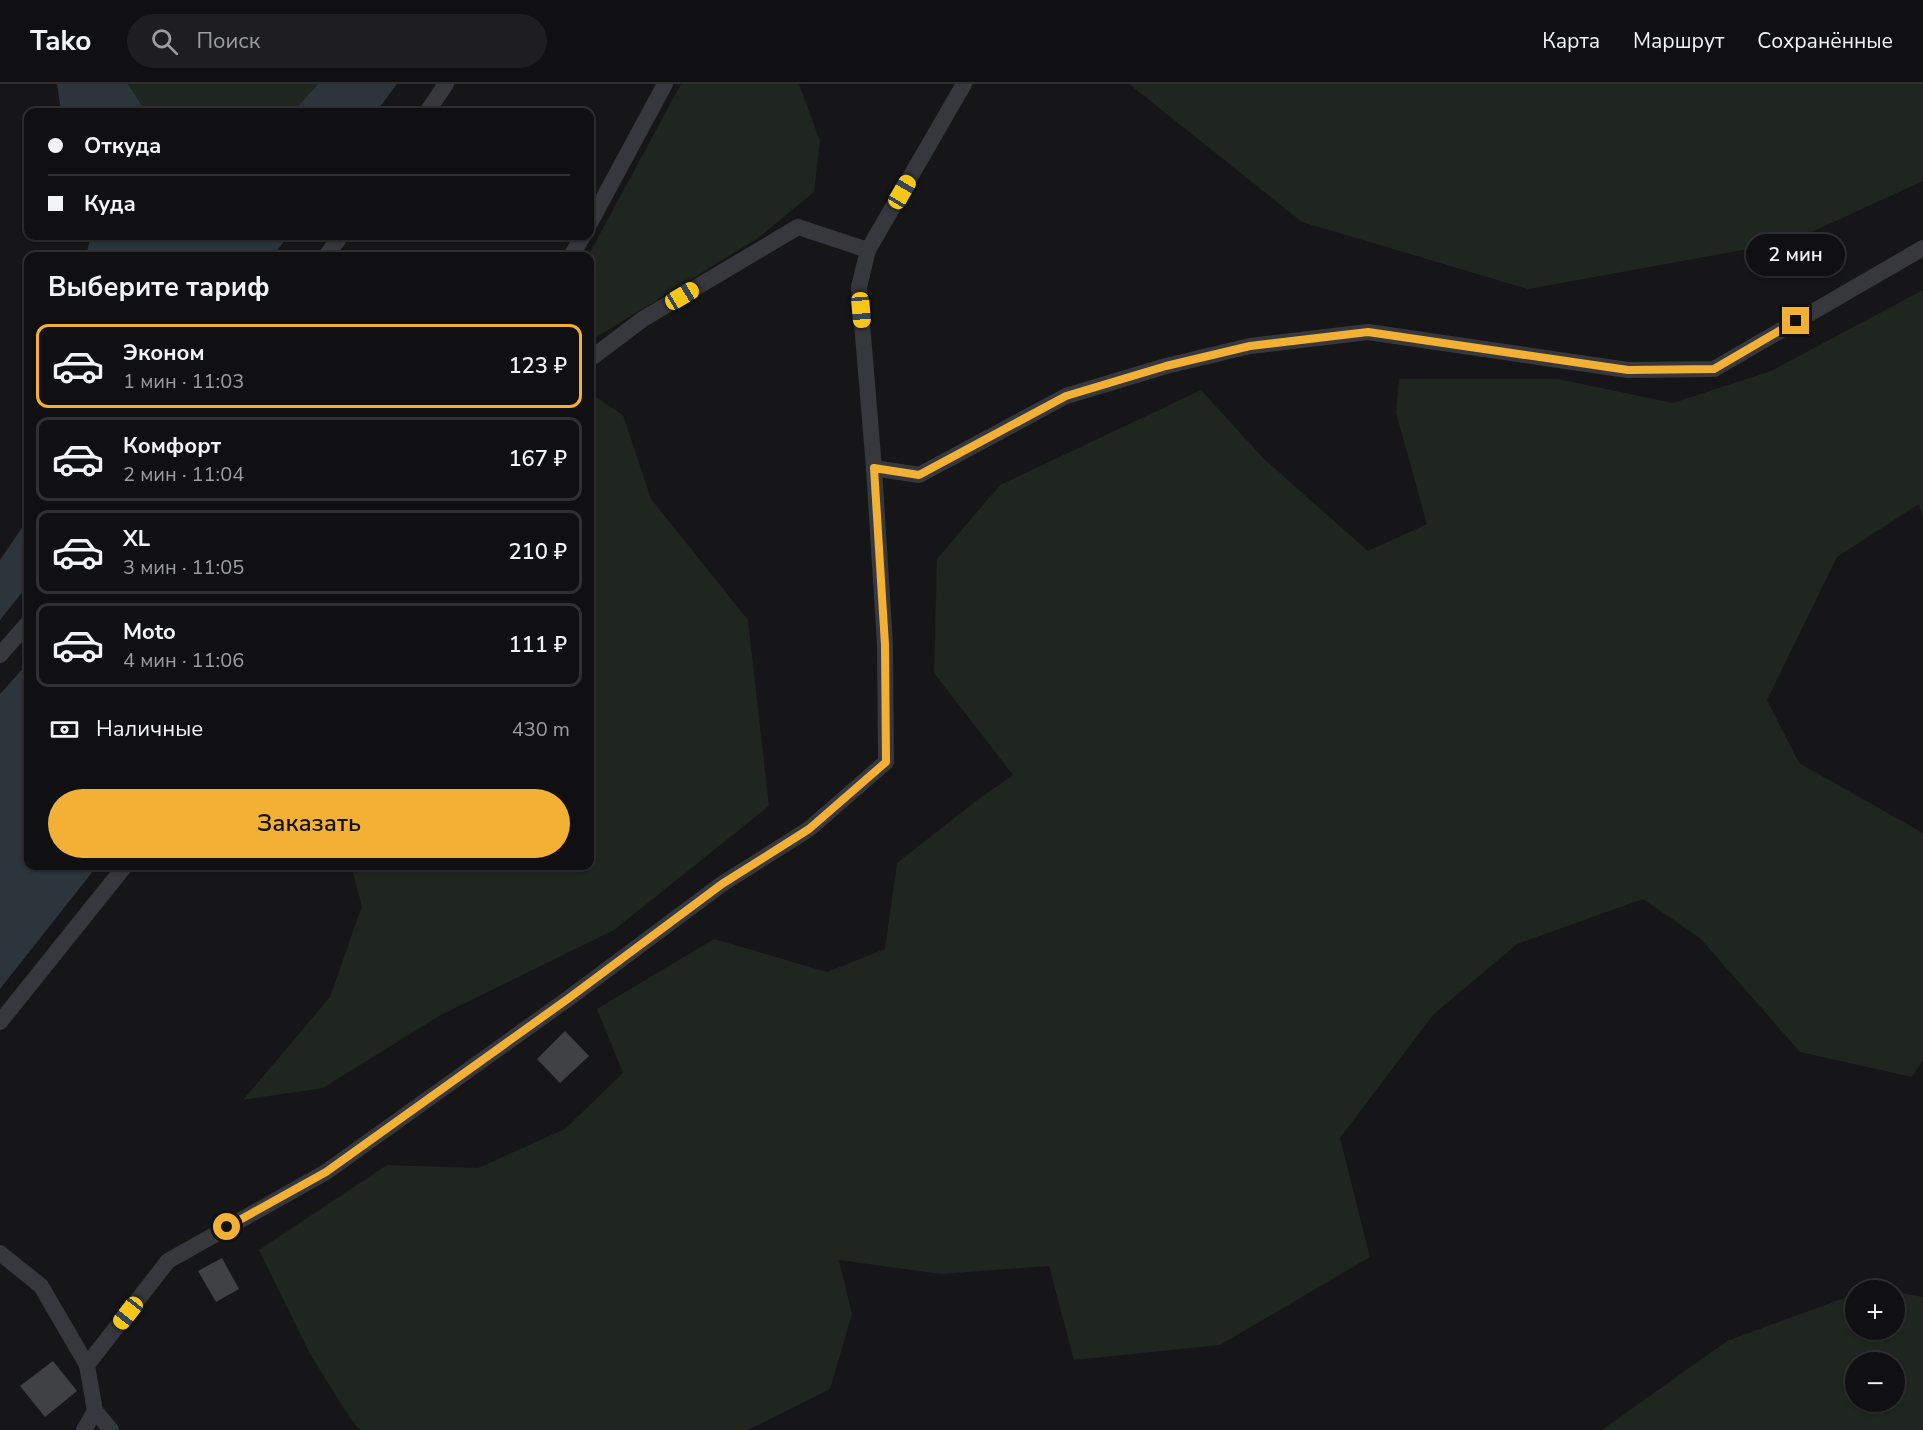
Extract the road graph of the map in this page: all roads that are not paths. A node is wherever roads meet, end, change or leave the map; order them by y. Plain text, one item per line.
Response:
1 (446, 84) edge
2 (665, 84) edge
3 (964, 84) edge
4 (430, 108) edge
5 (594, 216) edge
6 (1923, 248) edge
7 (868, 250) junction
8 (594, 356) edge
9 (874, 468) junction
10 (24, 627) edge
11 (0, 655) edge
12 (122, 870) edge
13 (0, 1022) edge
14 (0, 1253) edge
15 (87, 1365) junction
16 (95, 1411) junction
17 (84, 1430) edge
18 (111, 1430) edge

1 - 4 lane
2 - 5 lane
3 - 7 lane
6 - 9 lane
7 - 8 lane
7 - 9 lane
9 - 15 lane
10 - 11 lane
12 - 13 lane
14 - 15 lane
15 - 16 lane
16 - 17 lane
16 - 18 lane

